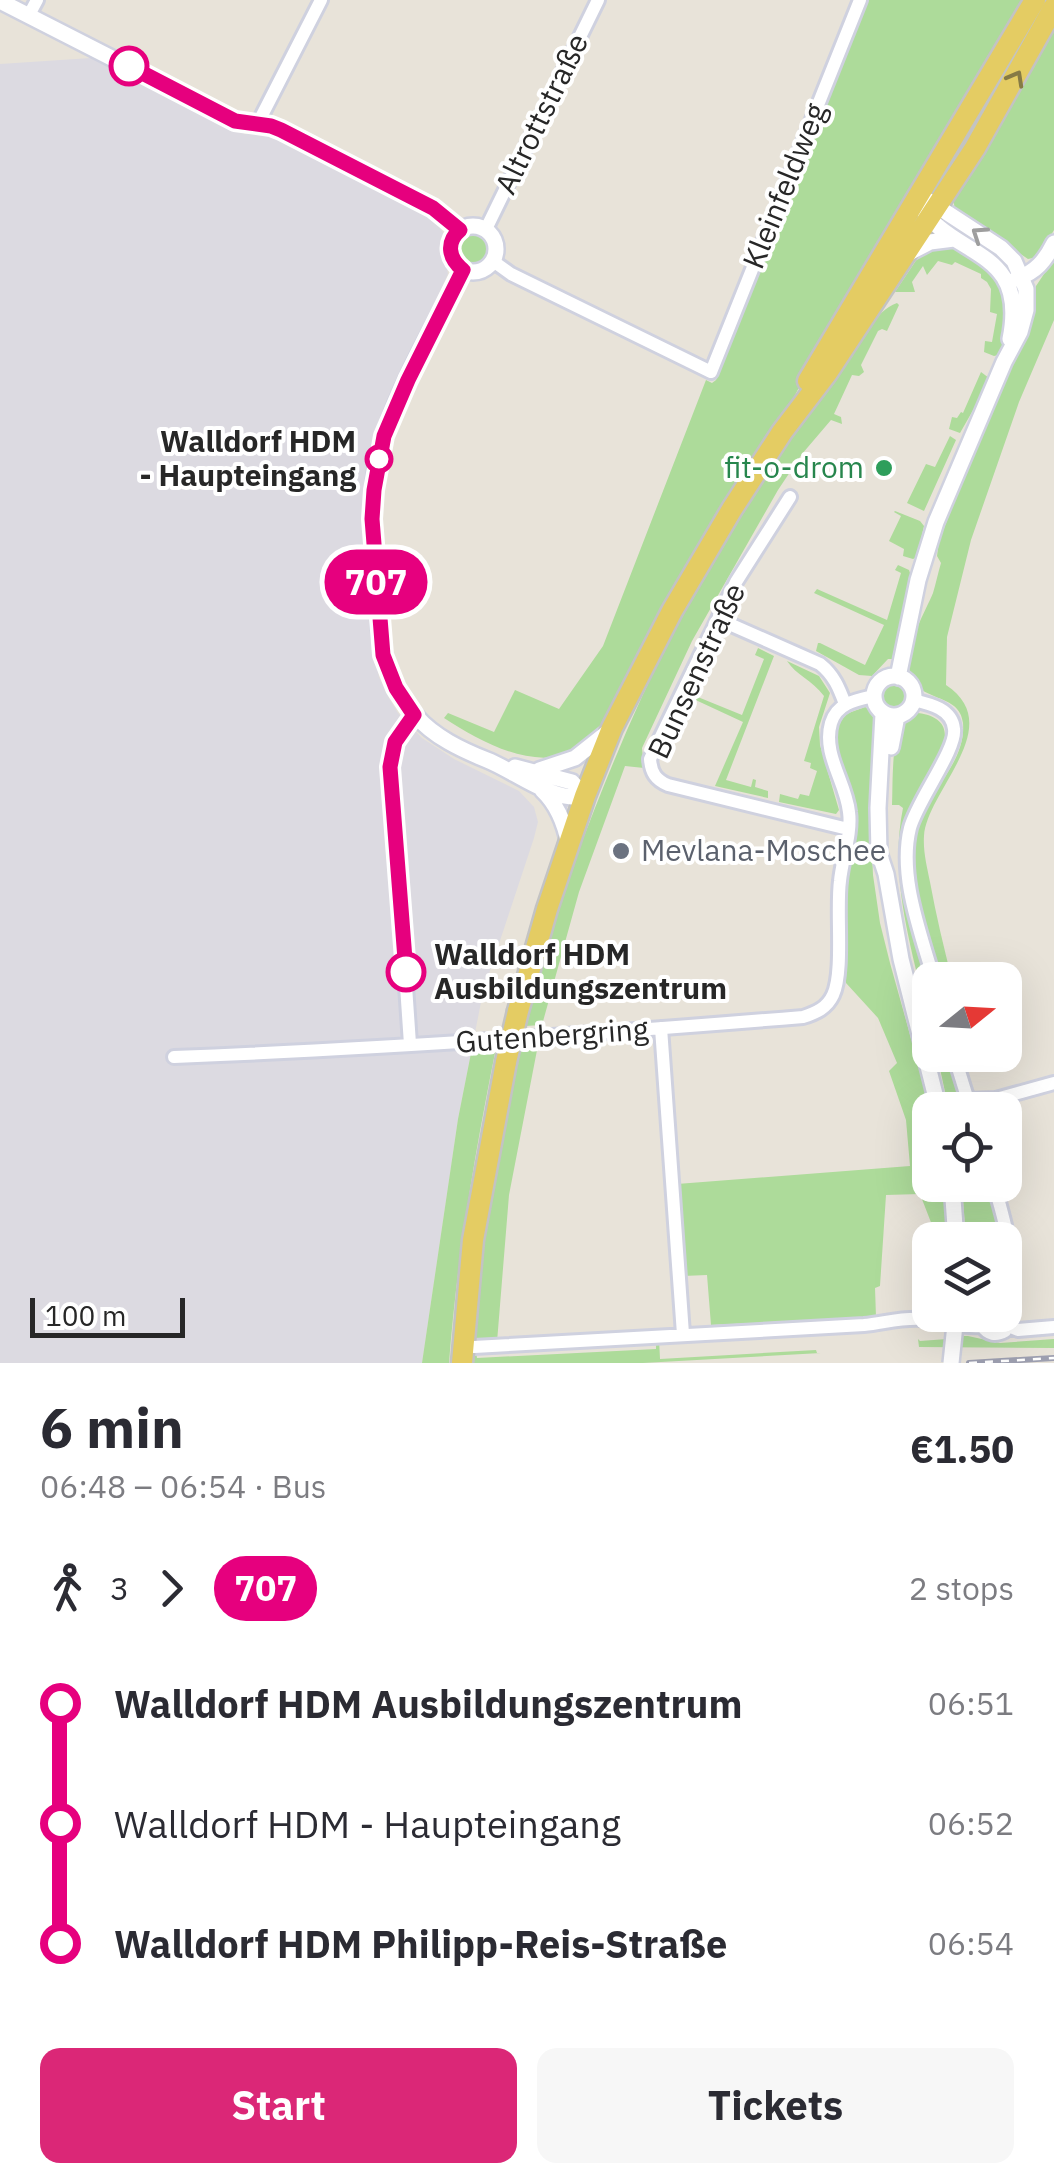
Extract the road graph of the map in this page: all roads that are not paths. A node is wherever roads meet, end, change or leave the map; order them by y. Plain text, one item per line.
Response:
1 (36, 0) edge
2 (321, 0) edge
3 (598, 0) edge
4 (860, 0) edge
5 (1036, 0) edge
6 (0, 1) edge
7 (1054, 7) edge
8 (28, 16) junction
9 (256, 125) junction
10 (924, 206) junction
11 (486, 229) junction
12 (460, 230) junction
13 (954, 238) junction
14 (1054, 243) edge
15 (901, 259) junction
16 (494, 262) junction
17 (463, 270) junction
18 (1015, 279) junction
19 (782, 432) junction
20 (790, 497) dead end
21 (718, 619) junction
22 (898, 676) junction
23 (874, 696) junction
24 (914, 700) junction
25 (845, 704) junction
26 (414, 715) junction
27 (890, 715) junction
28 (612, 728) junction
29 (535, 778) junction
30 (585, 796) junction
31 (848, 829) junction
32 (569, 846) junction
33 (929, 962) edge
34 (661, 1028) junction
35 (410, 1044) junction
36 (174, 1056) dead end
37 (1054, 1083) edge
38 (935, 1092) edge
39 (1021, 1092) edge
40 (912, 1320) edge
41 (1054, 1327) edge
42 (1022, 1330) edge
43 (954, 1332) edge
44 (684, 1334) junction
45 (468, 1355) edge
46 (951, 1363) edge

1 - 8 street
2 - 9 street
3 - 11 street, Altrottstraße
4 - 16 street, Kleinfeldweg
5 - 10 main road
6 - 8 street
10 -> 7 main road
8 - 9 street
9 - 12 street
10 - 13 street
10 - 15 main road
18 -> 10 street
10 - 19 main road
11 - 12 street
11 - 16 street
12 - 17 street
13 - 15 street
13 - 18 street
14 - 18 street
15 - 19 main road
16 - 17 street
17 - 26 street
18 - 22 street
19 - 28 main road
20 - 21 street, Bunsenstraße
21 - 25 street
21 - 31 street, Bunsenstraße
22 - 23 street
22 - 24 street
23 - 25 street
23 - 27 street
24 - 27 street
24 - 33 street
25 - 31 street, Gutenbergring
26 - 29 street
26 - 35 street
27 - 38 street
28 - 29 street
28 - 30 main road
29 - 30 street
29 - 32 street
30 - 32 main road
31 - 34 street, Gutenbergring
32 - 45 main road, bridge
34 - 35 street, Gutenbergring
34 - 44 street
35 - 36 street, Gutenbergring
37 - 39 street
40 - 44 street
41 - 42 street
43 - 46 street, bridge
44 - 45 street

